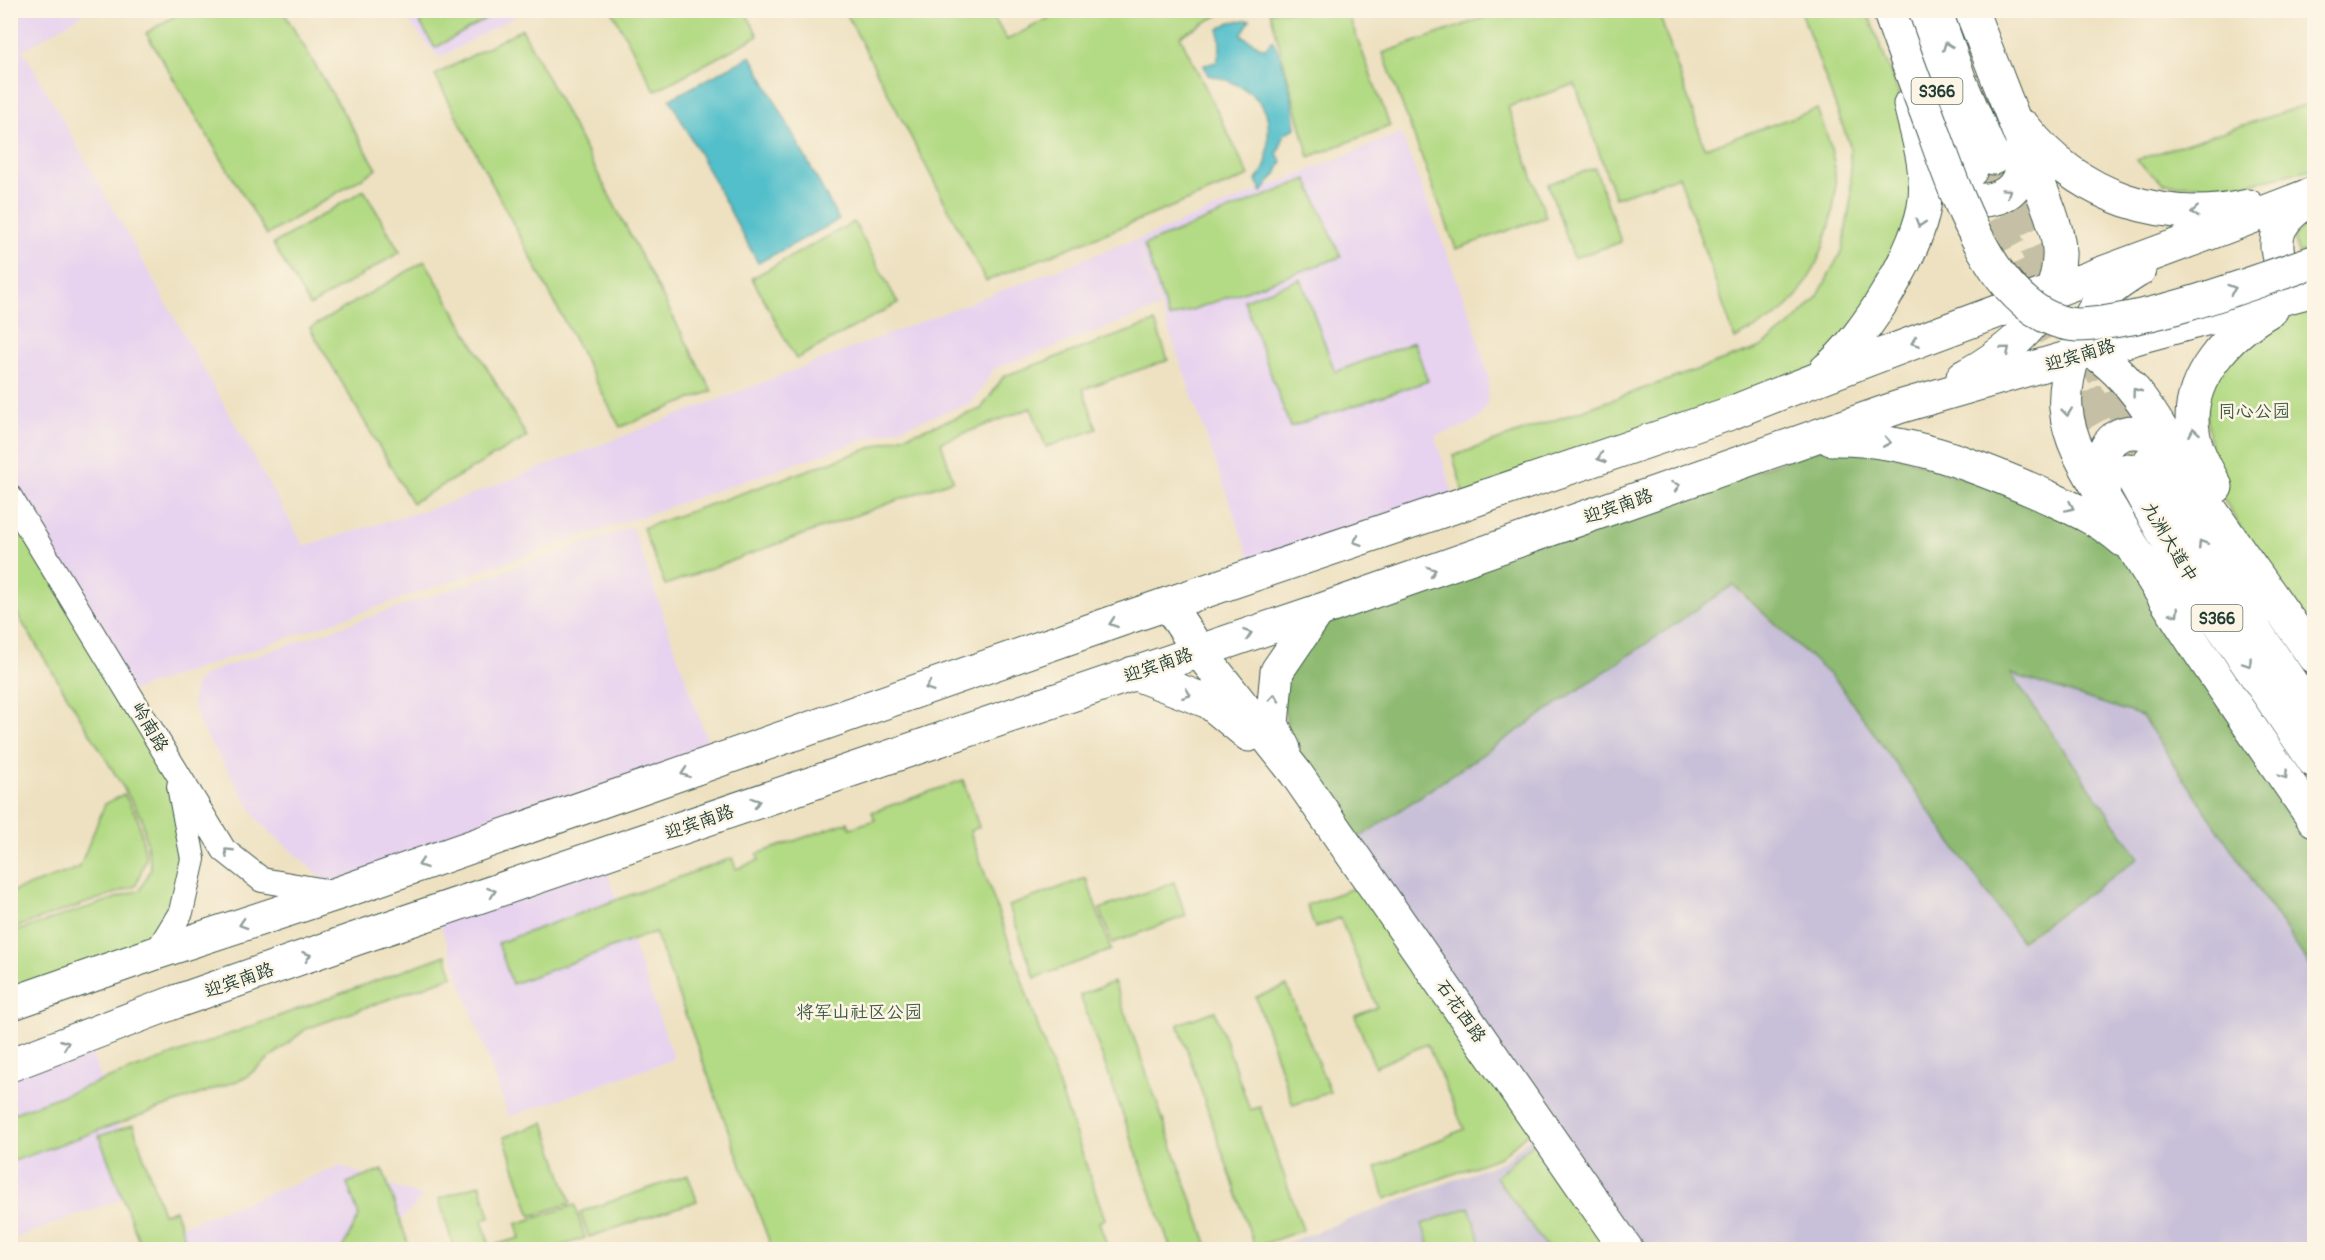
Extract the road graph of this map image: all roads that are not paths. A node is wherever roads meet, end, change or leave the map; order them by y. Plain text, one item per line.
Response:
1 (1875, 10) edge
2 (1889, 10) edge
3 (1907, 10) edge
4 (1935, 10) edge
5 (1971, 10) edge
6 (1910, 104) junction
7 (2008, 107) junction
8 (2021, 139) junction
9 (1937, 176) junction
10 (2314, 193) edge
11 (2191, 242) junction
12 (2314, 262) edge
13 (2310, 289) edge
14 (2039, 306) junction
15 (2083, 345) junction
16 (1814, 380) junction
17 (1899, 407) junction
18 (1731, 413) junction
19 (1808, 439) junction
20 (2149, 457) junction
21 (1749, 460) junction
22 (10, 496) edge
23 (2104, 498) junction
24 (2143, 564) junction
25 (1168, 604) junction
26 (1318, 610) junction
27 (2306, 645) edge
28 (1199, 651) junction
29 (1133, 674) junction
30 (2314, 716) edge
31 (2314, 761) edge
32 (177, 772) junction
33 (1295, 772) junction
34 (2314, 820) edge
35 (339, 893) junction
36 (156, 953) junction
37 (10, 1004) edge
38 (10, 1065) edge
39 (1627, 1250) edge

1 - 6 main road
2 -> 12 main road, bridge
3 -> 4 main road, S366
5 - 7 main road
6 - 9 main road
6 -> 16 main road
7 - 8 main road
10 -> 7 main road
9 -> 8 main road
8 - 14 main road
9 - 14 main road
10 - 11 main road
10 - 13 main road
11 - 14 main road
11 - 15 main road
13 - 15 main road
27 -> 13 main road
14 - 15 main road
14 -> 16 main road
17 -> 14 main road
15 - 17 main road, 迎宾南路
20 -> 15 main road
15 -> 23 main road
16 - 18 main road
17 - 19 main road, 迎宾南路
18 - 21 main road
18 -> 25 main road
19 - 21 main road, 迎宾南路
19 -> 24 main road
20 - 23 main road
20 - 27 main road
30 -> 20 main road, 九洲大道中 / S366
20 -> 31 main road, 九洲大道中 / S366
26 -> 21 main road, 迎宾南路
22 - 32 street, 岭南路
23 - 24 main road
24 -> 34 main road
25 - 28 main road
25 -> 35 main road
28 -> 26 main road, 迎宾南路
33 -> 26 main road
28 - 29 main road, 迎宾南路
28 - 33 main road
29 -> 33 main road
38 -> 29 main road, 迎宾南路
35 -> 32 street, 岭南路
32 - 36 street
33 - 39 main road, 石花西路
35 -> 36 main road
36 - 37 main road

